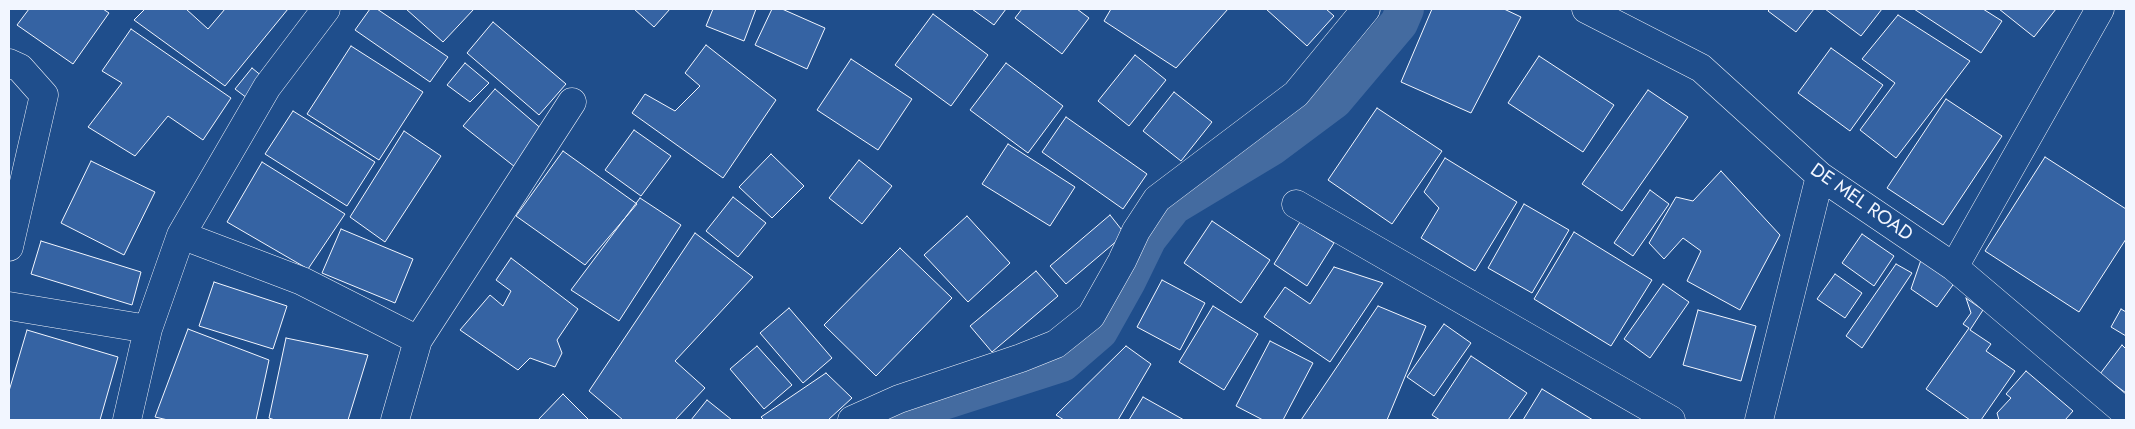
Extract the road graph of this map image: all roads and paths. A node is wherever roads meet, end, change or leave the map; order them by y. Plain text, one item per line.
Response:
1 (326, 9) edge
2 (1366, 9) edge
3 (1586, 9) edge
4 (2100, 9) edge
5 (9, 63) edge
6 (572, 102) dead end
7 (1820, 176) junction
8 (1296, 204) dead end
9 (181, 235) junction
10 (9, 248) edge
11 (1954, 267) junction
12 (9, 306) edge
13 (148, 329) junction
14 (418, 340) junction
15 (2126, 413) edge
16 (127, 420) edge
17 (395, 420) edge
18 (852, 420) edge
19 (1670, 420) edge
20 (1759, 420) edge

1 - 9 street
2 - 18 street
3 - 7 street, DE MEL ROAD
4 - 11 street
5 - 10 street
6 - 14 street
7 - 11 street, DE MEL ROAD
7 - 20 street
8 - 19 street
9 - 13 street
9 - 14 street
11 - 15 street, DE MEL ROAD
12 - 13 street
13 - 16 street
14 - 17 street

